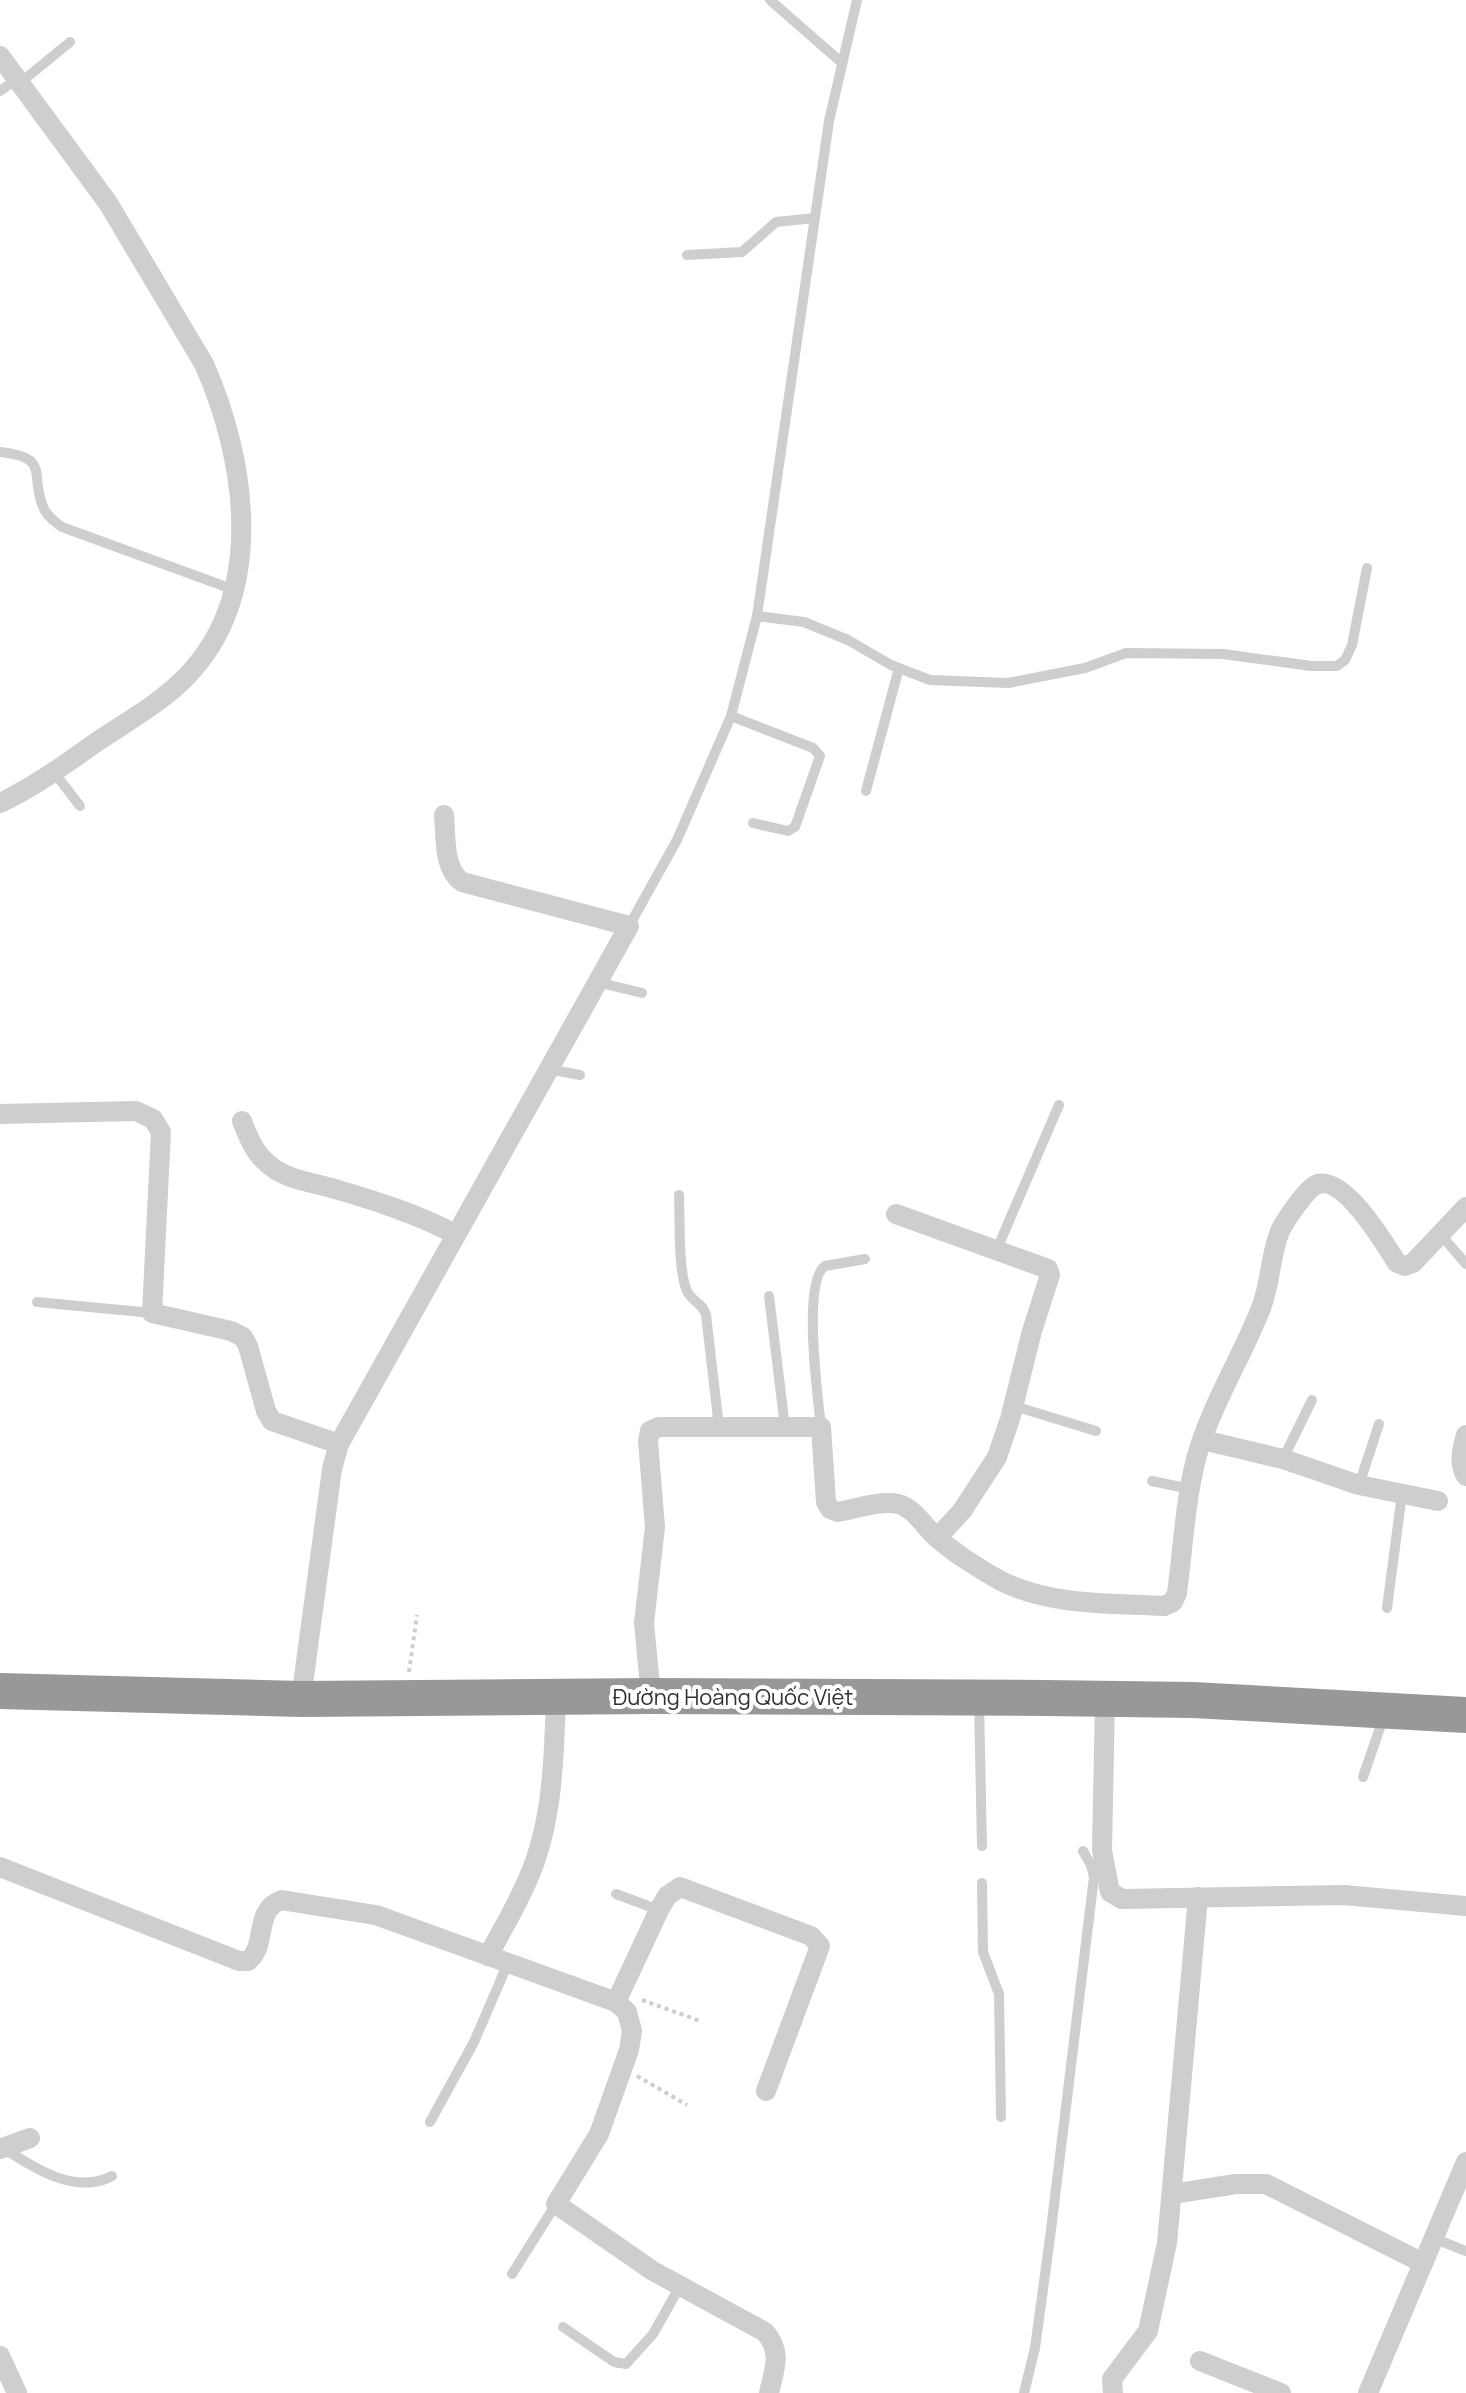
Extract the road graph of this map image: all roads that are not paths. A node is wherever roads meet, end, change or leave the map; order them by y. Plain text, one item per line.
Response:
1 (770, 0) edge
2 (857, 0) edge
3 (70, 42) dead end
4 (0, 56) edge
5 (841, 62) junction
6 (12, 84) edge
7 (815, 218) junction
8 (687, 255) dead end
9 (0, 452) edge
10 (1367, 568) dead end
11 (232, 589) junction
12 (757, 616) junction
13 (899, 668) junction
14 (731, 716) junction
15 (53, 771) junction
16 (866, 791) dead end
17 (0, 803) edge
18 (80, 806) dead end
19 (444, 815) dead end
20 (753, 823) dead end
21 (629, 926) junction
22 (597, 982) junction
23 (642, 993) dead end
24 (548, 1069) junction
25 (580, 1075) dead end
26 (1059, 1105) dead end
27 (0, 1114) edge
28 (242, 1121) dead end
29 (679, 1195) dead end
30 (1466, 1207) edge
31 (896, 1214) dead end
32 (455, 1234) junction
33 (1440, 1234) junction
34 (997, 1249) junction
35 (865, 1259) dead end
36 (1466, 1264) edge
37 (769, 1296) dead end
38 (37, 1302) dead end
39 (152, 1313) junction
40 (1312, 1400) dead end
41 (1014, 1406) junction
42 (1379, 1424) dead end
43 (719, 1427) junction
44 (785, 1427) junction
45 (821, 1427) junction
46 (1096, 1431) dead end
47 (1466, 1435) edge
48 (1203, 1440) junction
49 (339, 1444) junction
50 (1283, 1459) junction
51 (1466, 1476) edge
52 (1152, 1481) dead end
53 (1359, 1485) junction
54 (1190, 1489) junction
55 (1402, 1494) junction
56 (1438, 1501) dead end
57 (937, 1538) junction
58 (1387, 1608) dead end
59 (0, 1691) edge
60 (651, 1696) junction
61 (556, 1697) junction
62 (979, 1697) junction
63 (301, 1699) junction
64 (1105, 1699) junction
65 (1386, 1711) junction
66 (1466, 1715) edge
67 (1363, 1777) dead end
68 (982, 1846) dead end
69 (1083, 1851) dead end
70 (0, 1867) edge
71 (982, 1883) dead end
72 (616, 1894) dead end
73 (1198, 1897) junction
74 (1466, 1906) edge
75 (659, 1910) junction
76 (498, 1959) junction
77 (618, 1997) junction
78 (766, 2091) dead end
79 (1001, 2117) dead end
80 (430, 2122) dead end
81 (30, 2138) dead end
82 (2, 2148) edge
83 (1466, 2162) edge
84 (112, 2176) dead end
85 (1172, 2194) junction
86 (556, 2204) junction
87 (1433, 2238) junction
88 (1466, 2251) edge
89 (1423, 2263) junction
90 (512, 2274) dead end
91 (680, 2286) junction
92 (563, 2327) dead end
93 (0, 2356) edge
94 (1200, 2361) dead end
95 (17, 2393) edge
96 (769, 2393) edge
97 (1024, 2393) edge
98 (1113, 2393) edge
99 (1281, 2393) edge
100 (1368, 2393) edge

1 - 5 lane
2 - 5 lane
3 - 6 lane
4 - 6 street
5 - 7 lane
6 - 11 street
7 - 8 lane
7 - 12 lane
9 - 11 lane
10 - 13 lane
11 - 15 street
12 - 13 lane
12 - 14 lane
13 - 16 lane
14 - 20 lane
14 - 21 lane
15 - 17 street
15 - 18 lane
19 - 21 street
21 - 22 street
22 - 23 lane
22 - 24 street
24 - 25 lane
24 - 32 street
26 - 34 lane
27 - 39 street
28 - 32 street
29 - 43 lane
30 - 33 street
31 - 34 street
32 - 49 street
33 - 36 lane
33 - 48 street
34 - 41 street
35 - 45 lane
37 - 44 lane
38 - 39 lane
39 - 49 street
40 - 50 lane
41 - 46 lane
41 - 57 street
42 - 53 lane
43 - 44 street
43 - 60 street
44 - 45 street
45 - 57 street
47 - 51 street
48 - 50 street
48 - 54 street
49 - 63 street
50 - 53 street
52 - 54 lane
53 - 55 street
54 - 57 street
55 - 56 street
55 - 58 lane
59 - 63 highway, Đường Hoàng Quốc Việt
60 - 61 highway, Đường Hoàng Quốc Việt
60 - 62 highway, Đường Hoàng Quốc Việt
61 - 63 highway, Đường Hoàng Quốc Việt
61 - 76 street
62 - 64 highway, Đường Hoàng Quốc Việt
62 - 68 lane
64 - 65 highway, Đường Hoàng Quốc Việt
64 - 73 street
65 - 66 highway, Đường Hoàng Quốc Việt
65 - 67 lane
69 - 97 lane
70 - 76 street
71 - 79 lane
72 - 75 lane
73 - 74 street
73 - 85 street
75 - 77 street
75 - 78 street
76 - 77 street
76 - 80 lane
77 - 86 street
81 - 82 street
82 - 84 lane
83 - 87 street
85 - 89 street
85 - 98 street
86 - 90 lane
86 - 91 street
87 - 88 lane
87 - 89 street
89 - 100 street
91 - 92 lane
91 - 96 street
93 - 95 street
94 - 99 street

